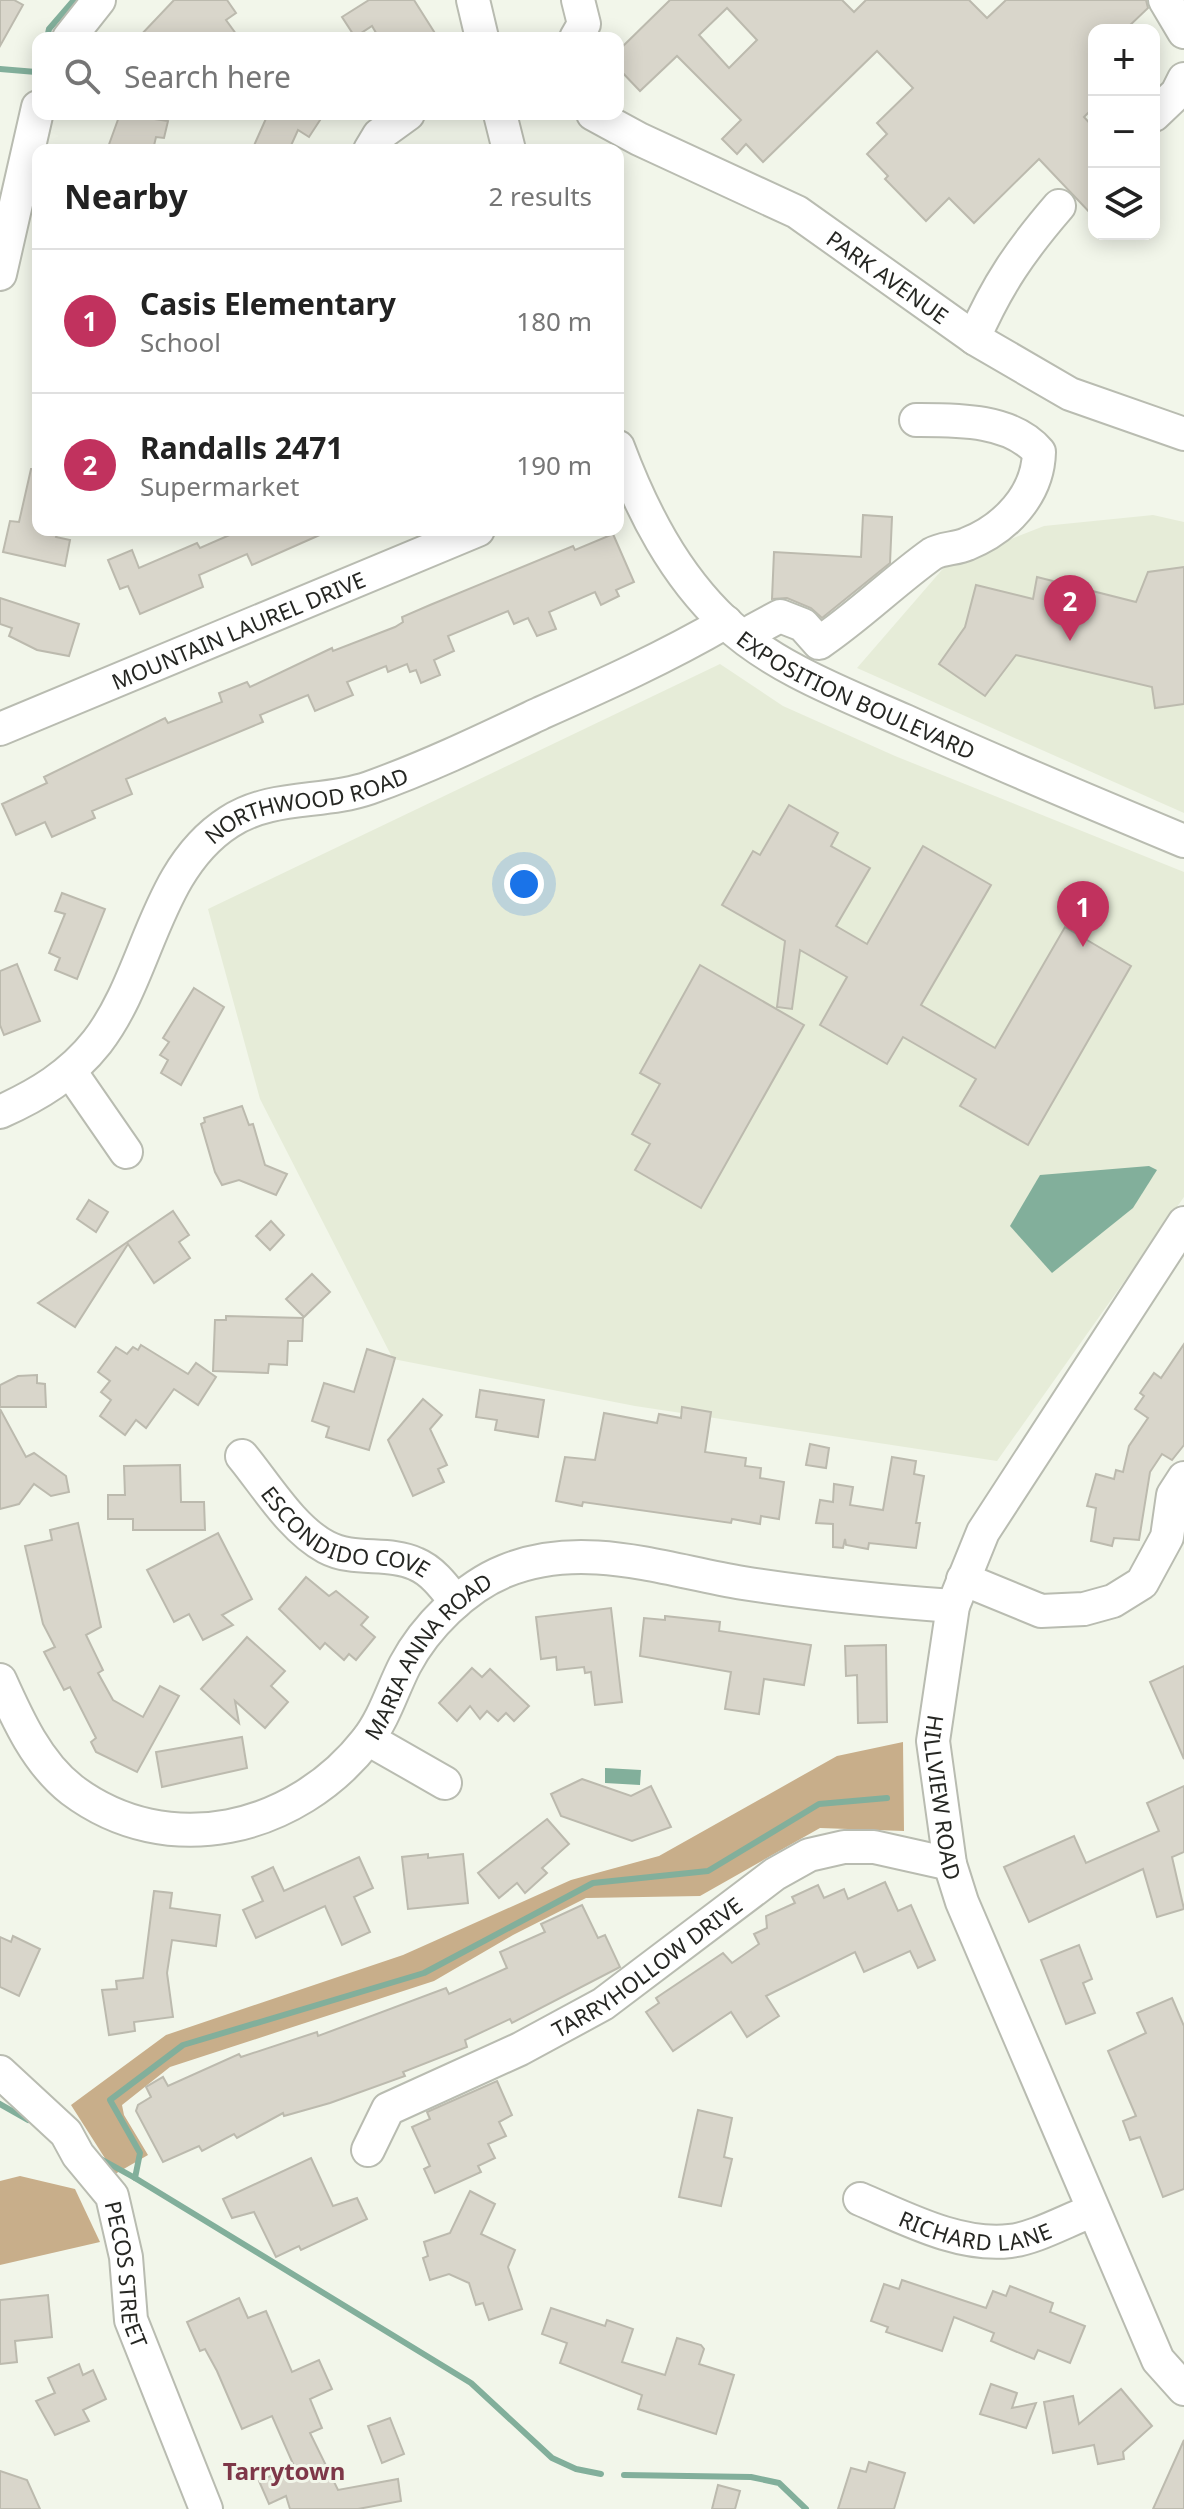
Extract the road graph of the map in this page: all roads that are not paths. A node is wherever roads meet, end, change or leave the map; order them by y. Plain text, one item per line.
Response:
1 (99, 0) edge
2 (473, 0) edge
3 (608, 0) edge
4 (1165, 0) edge
5 (579, 21) edge
6 (74, 32) edge
7 (481, 32) edge
8 (1184, 32) edge
9 (1184, 79) edge
10 (1160, 109) edge
11 (35, 120) edge
12 (400, 120) edge
13 (502, 120) edge
14 (605, 120) edge
15 (374, 144) edge
16 (508, 144) edge
17 (1059, 206) dead end
18 (0, 274) edge
19 (974, 338) junction
20 (916, 420) dead end
21 (1184, 434) edge
22 (624, 468) edge
23 (463, 536) edge
24 (736, 631) junction
25 (819, 643) junction
26 (801, 673) junction
27 (5, 720) edge
28 (1184, 841) edge
29 (70, 1071) junction
30 (0, 1112) edge
31 (126, 1152) dead end
32 (1184, 1223) edge
33 (242, 1456) dead end
34 (1184, 1478) edge
35 (958, 1593) junction
36 (456, 1602) junction
37 (0, 1680) edge
38 (368, 1739) junction
39 (445, 1783) dead end
40 (950, 1864) junction
41 (0, 2072) edge
42 (368, 2150) dead end
43 (860, 2199) dead end
44 (1092, 2211) junction
45 (1184, 2389) edge
46 (206, 2509) edge

1 - 6 street
2 - 7 street
3 - 5 street
4 - 8 street
9 - 10 street
11 - 18 street
12 - 15 street
13 - 16 street
14 - 19 street, PARK AVENUE
17 - 19 street
19 - 21 street, PARK AVENUE
20 - 25 street
22 - 24 street, EXPOSITION BOULEVARD
23 - 27 street, MOUNTAIN LAUREL DRIVE
24 - 25 street, NORTHWOOD ROAD
24 - 26 street, EXPOSITION BOULEVARD
24 - 29 street, NORTHWOOD ROAD
25 - 26 street
26 - 28 street, EXPOSITION BOULEVARD
29 - 30 street, NORTHWOOD ROAD
29 - 31 street
32 - 35 street, HILLVIEW ROAD
33 - 36 street, ESCONDIDO COVE
34 - 35 street, MARIA ANNA ROAD
35 - 36 street, MARIA ANNA ROAD
35 - 40 street, HILLVIEW ROAD
36 - 38 street, MARIA ANNA ROAD
37 - 38 street, MARIA ANNA ROAD
38 - 39 street
40 - 42 street, TARRYHOLLOW DRIVE
40 - 44 street, HILLVIEW ROAD
41 - 46 street, PECOS STREET
43 - 44 street, RICHARD LANE
44 - 45 street, HILLVIEW ROAD

